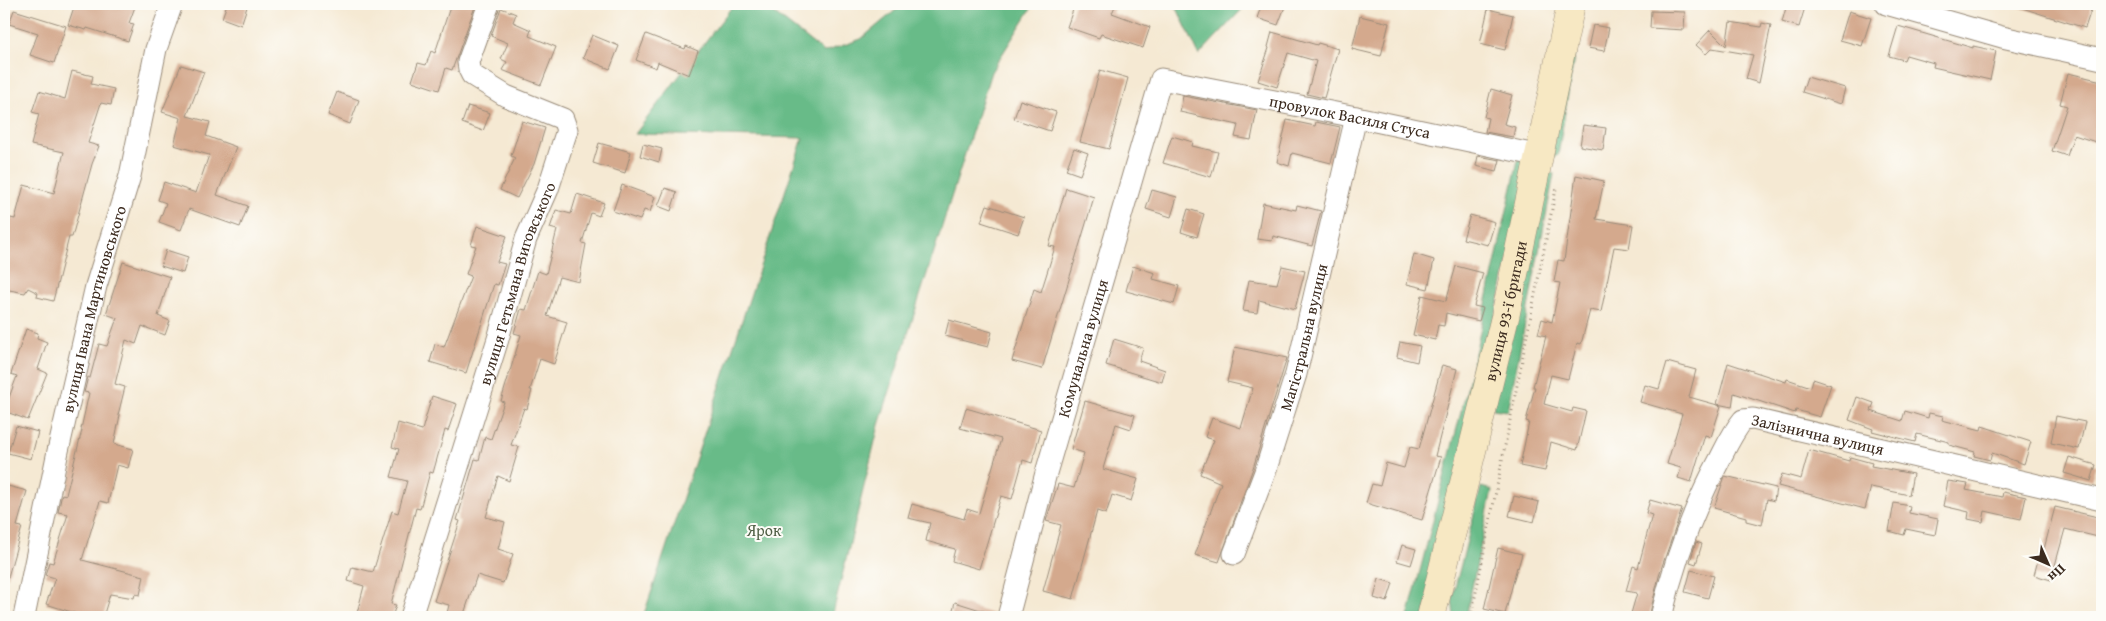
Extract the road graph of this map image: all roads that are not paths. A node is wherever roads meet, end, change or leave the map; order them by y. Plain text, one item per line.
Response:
1 (172, 4) edge
2 (489, 4) edge
3 (1571, 4) edge
4 (1886, 4) edge
5 (2102, 59) edge
6 (1160, 79) joint
7 (1356, 117) junction
8 (1540, 156) junction
9 (2102, 500) edge
10 (1234, 554) dead end
11 (24, 617) edge
12 (411, 617) edge
13 (1008, 617) edge
14 (1431, 617) edge
15 (1661, 617) edge

1 - 11 street, вулиця Івана Мартиновського
2 - 12 street, вулиця Гетьмана Виговського
3 - 8 main road, вулиця 93-ї бригади
4 - 5 street
6 - 7 street, провулок Василя Стуса
6 - 13 street, Комунальна вулиця
7 - 8 street, провулок Василя Стуса
7 - 10 street, Магістральна вулиця
8 - 14 main road, вулиця 93-ї бригади
9 - 15 street, Залізнична вулиця

